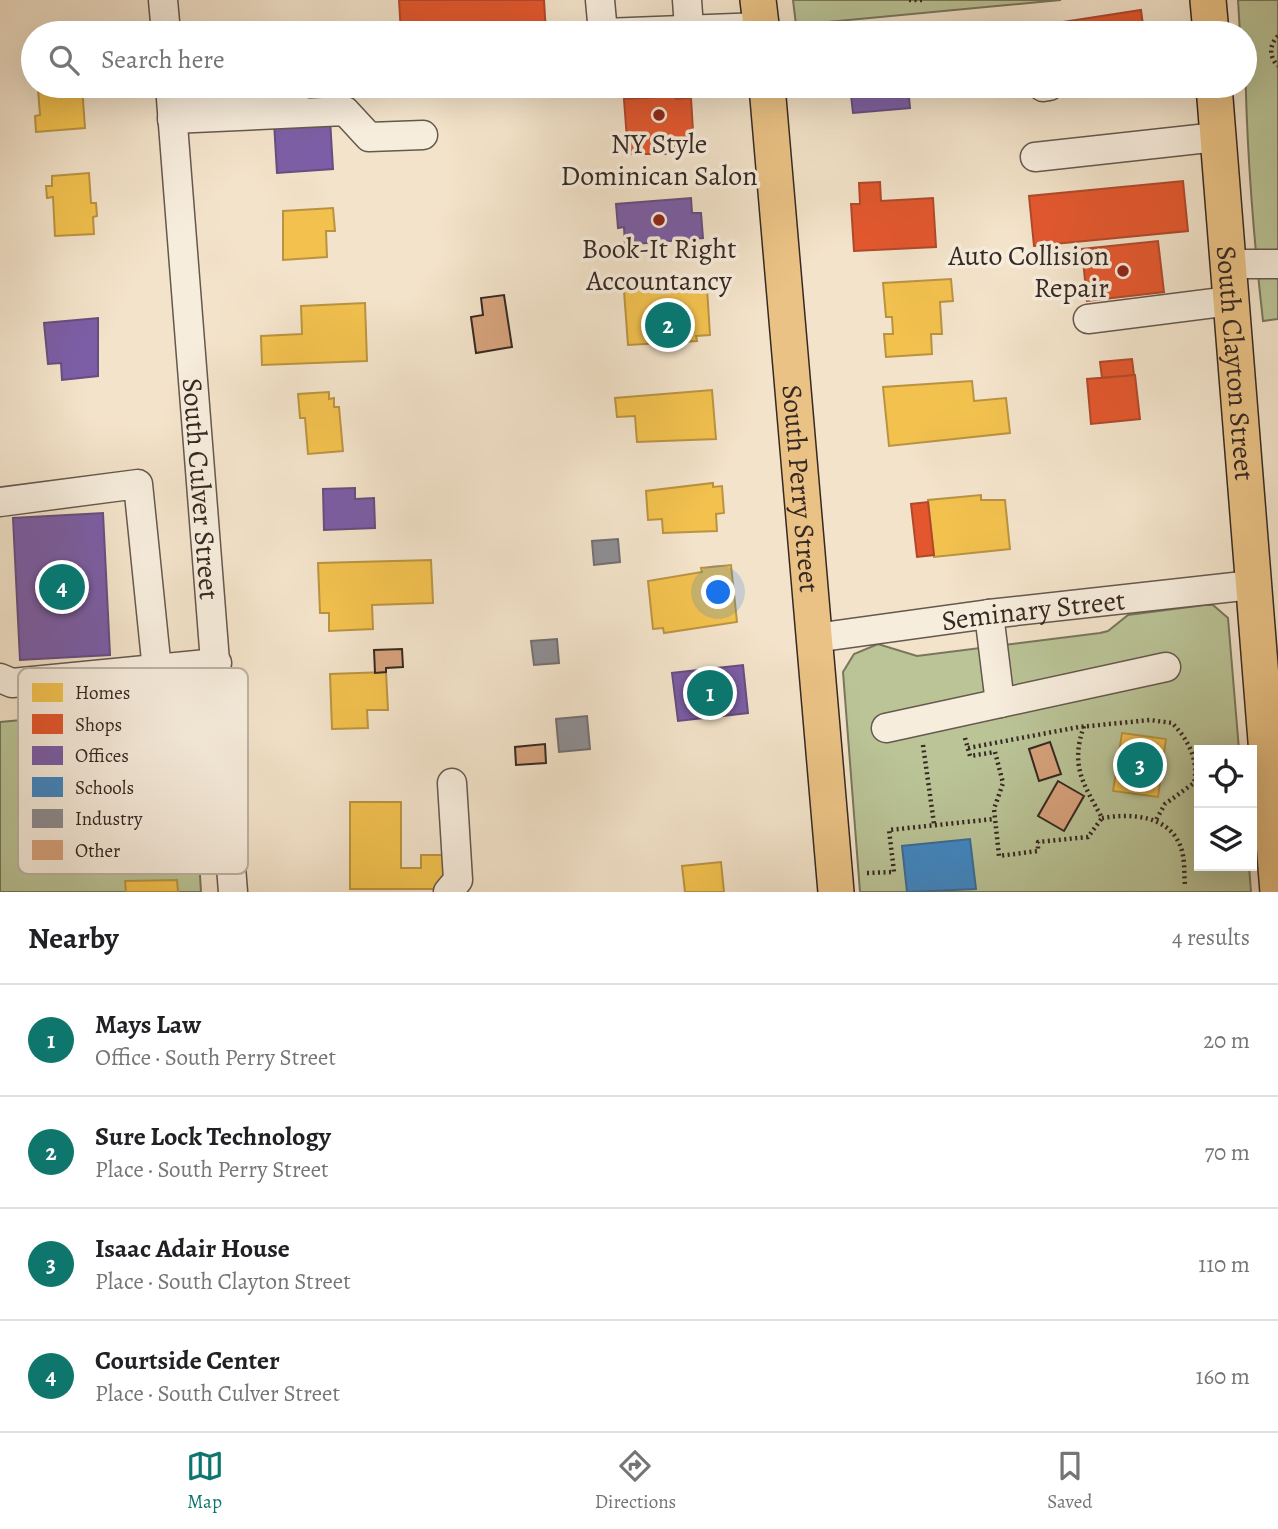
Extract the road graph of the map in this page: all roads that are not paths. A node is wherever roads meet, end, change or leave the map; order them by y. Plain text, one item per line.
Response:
1 (163, 0) edge
2 (600, 0) edge
3 (687, 0) edge
4 (1208, 0) edge
5 (165, 21) edge
6 (602, 21) edge
7 (688, 21) edge
8 (1210, 21) edge
9 (190, 98) edge
10 (768, 98) edge
11 (1215, 98) edge
12 (171, 100) edge
13 (423, 135) dead end
14 (1217, 137) junction
15 (1035, 157) dead end
16 (1227, 264) junction
17 (1278, 264) edge
18 (1230, 300) junction
19 (1088, 319) dead end
20 (0, 502) edge
21 (1252, 585) junction
22 (989, 614) junction
23 (815, 638) junction
24 (217, 663) junction
25 (1166, 667) dead end
26 (157, 668) edge
27 (174, 668) edge
28 (217, 668) edge
29 (0, 678) edge
30 (18, 682) edge
31 (1000, 703) junction
32 (886, 728) dead end
33 (452, 783) dead end
34 (232, 874) edge
35 (233, 892) edge
36 (448, 892) edge
37 (836, 892) edge
38 (1278, 892) edge

1 - 5 street
2 - 6 street
3 - 7 street
4 - 8 main road
9 - 12 street
10 - 23 main road, South Perry Street
11 - 14 main road, South Clayton Street
12 - 13 street
12 - 24 street, South Culver Street
14 - 15 street
14 - 16 main road, South Clayton Street
16 - 17 street
16 - 18 main road, South Clayton Street
18 - 19 street
18 - 21 main road, South Clayton Street
20 - 26 street
21 - 22 street, Seminary Street
21 - 38 main road, South Clayton Street
22 - 23 street, Seminary Street
22 - 31 street
23 - 37 main road, South Perry Street
24 - 27 street
24 - 28 street, South Culver Street
25 - 31 street
29 - 30 street
31 - 32 street
33 - 36 street
34 - 35 street, South Culver Street

